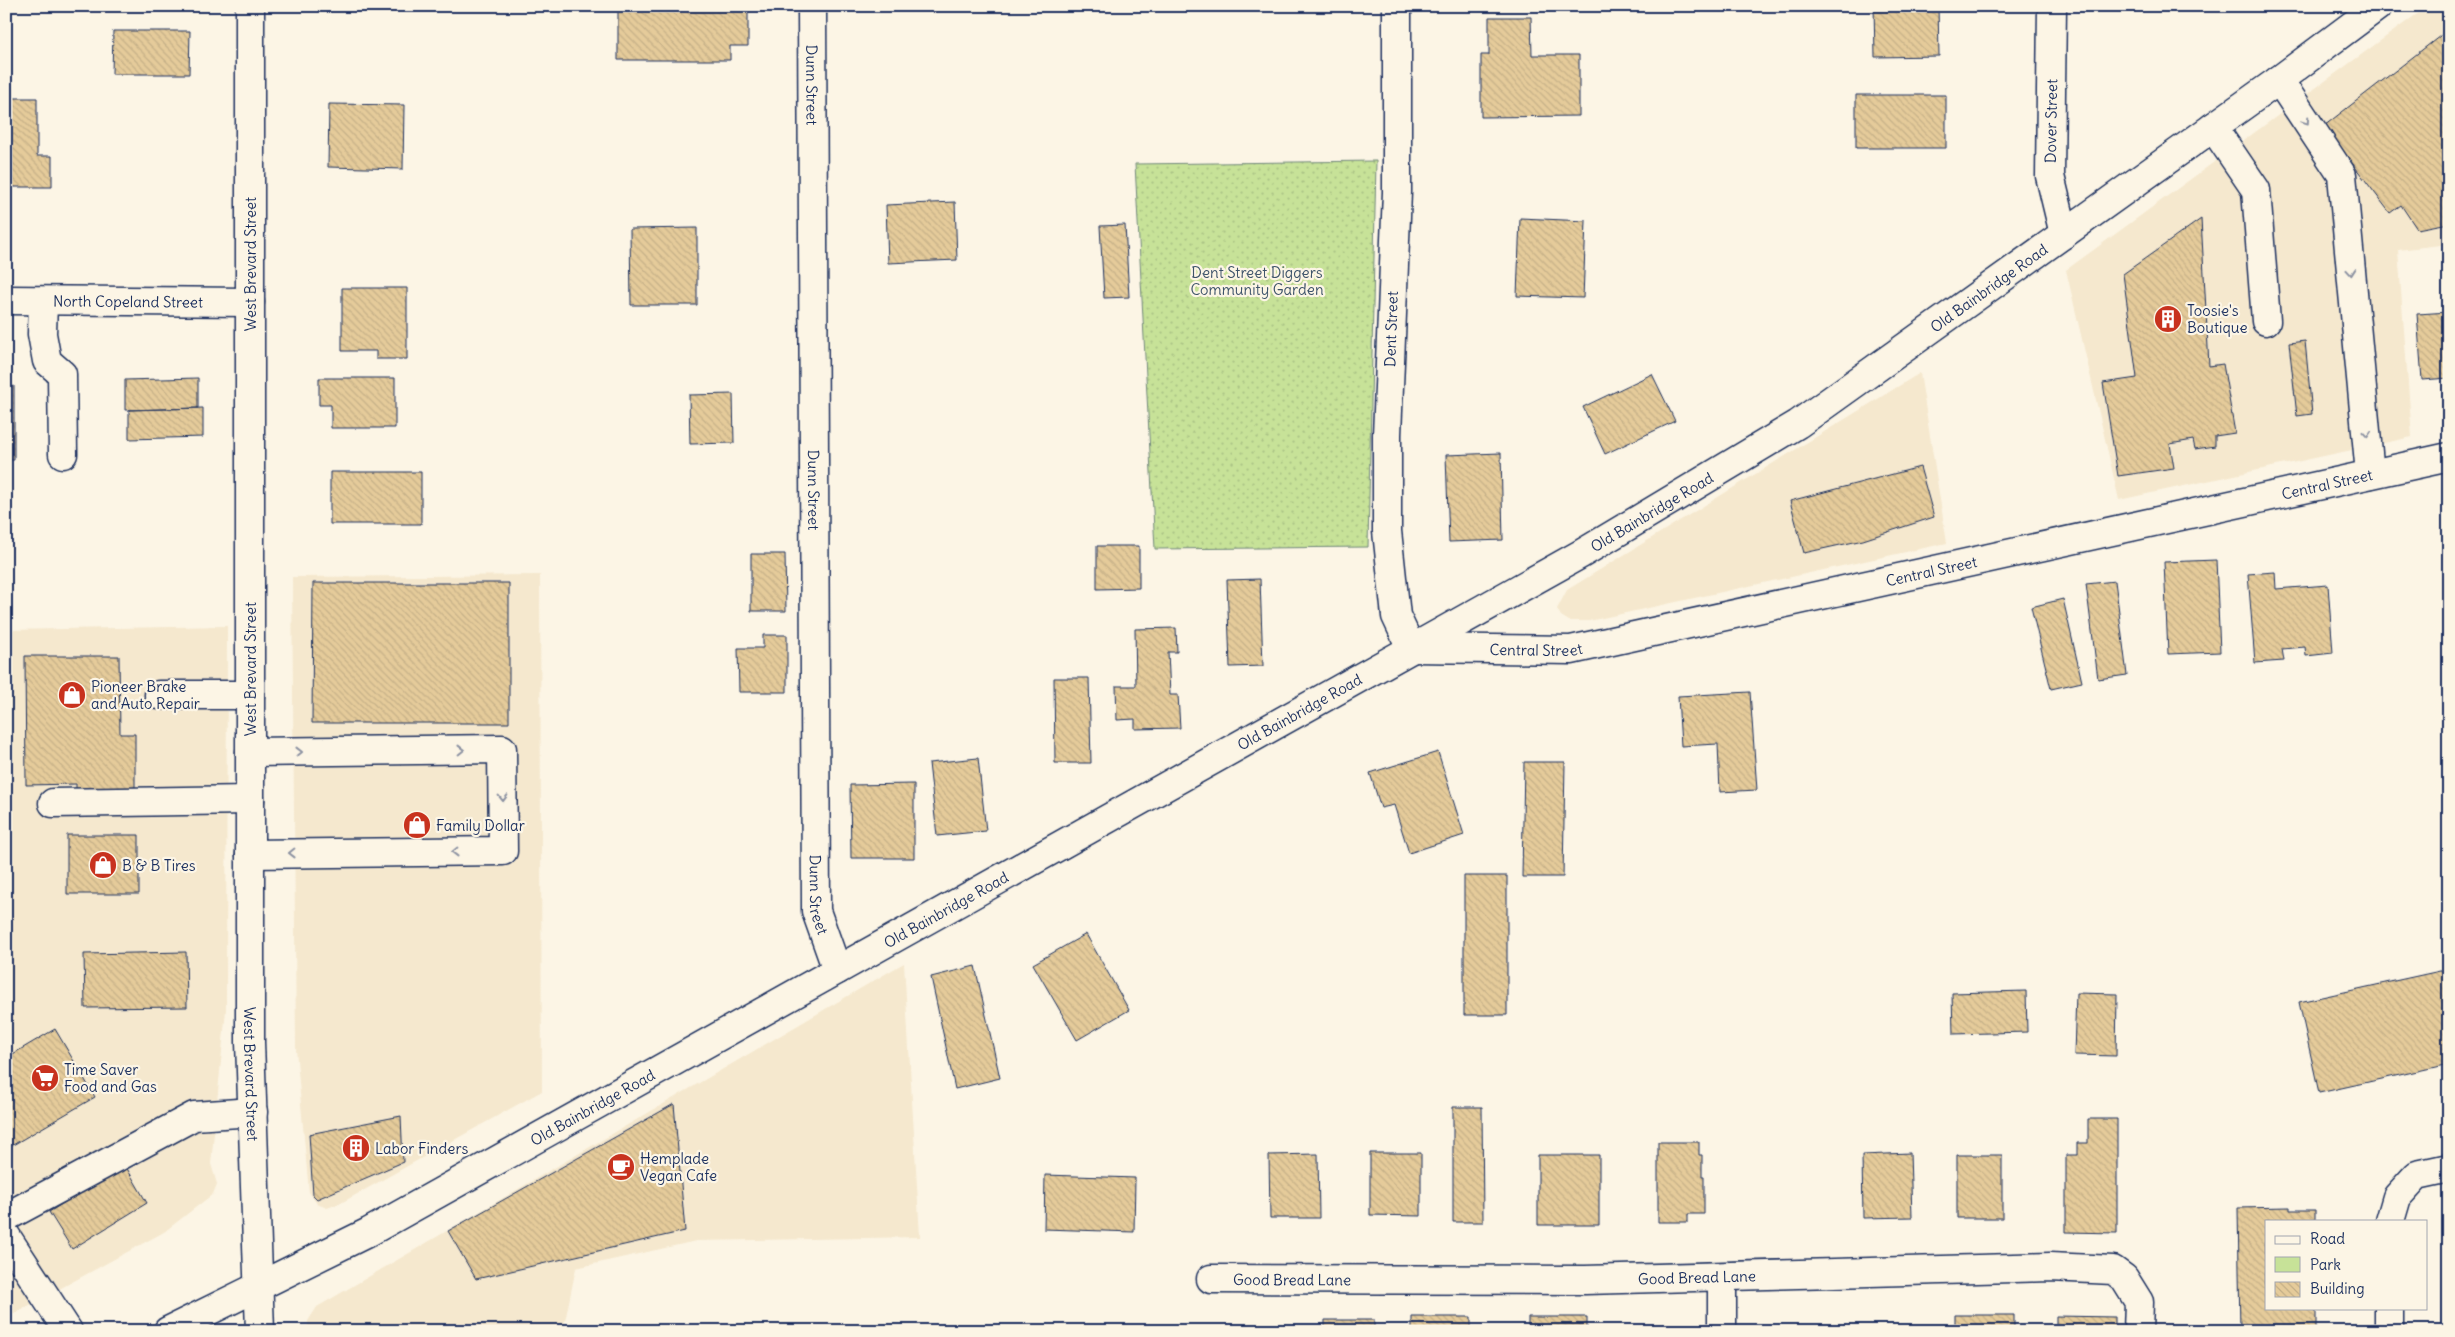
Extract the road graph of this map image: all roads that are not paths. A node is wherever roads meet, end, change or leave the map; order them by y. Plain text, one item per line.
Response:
1 (250, 6) edge
2 (812, 6) edge
3 (1397, 6) edge
4 (2052, 6) edge
5 (2378, 6) edge
6 (2279, 80) junction
7 (2213, 127) junction
8 (2064, 234) junction
9 (6, 300) edge
10 (43, 301) junction
11 (250, 302) junction
12 (2266, 321) dead end
13 (64, 454) dead end
14 (2449, 457) edge
15 (2370, 474) junction
16 (1411, 648) junction
17 (159, 695) dead end
18 (250, 695) junction
19 (250, 752) junction
20 (250, 800) junction
21 (53, 803) dead end
22 (250, 854) junction
23 (837, 970) junction
24 (253, 1112) junction
25 (2449, 1168) edge
26 (6, 1217) edge
27 (2390, 1220) edge
28 (6, 1236) edge
29 (1722, 1276) junction
30 (1211, 1279) dead end
31 (260, 1284) junction
32 (2389, 1310) edge
33 (68, 1331) edge
34 (168, 1331) edge
35 (260, 1331) edge
36 (1722, 1331) edge
37 (2138, 1331) edge
38 (2389, 1331) edge

1 - 11 street, West Brevard Street
2 - 23 street, Dunn Street
3 - 16 street, Dent Street
4 - 8 street, Dover Street
5 - 6 street, Old Bainbridge Road
6 - 7 street, Old Bainbridge Road
6 -> 15 street
7 - 8 street, Old Bainbridge Road
7 - 12 street
8 - 16 street, Old Bainbridge Road
9 - 10 street, North Copeland Street
10 - 11 street, North Copeland Street
10 - 13 street
11 - 18 street, West Brevard Street
14 - 15 street, Central Street
15 - 16 street, Central Street
16 - 23 street, Old Bainbridge Road
17 - 18 street
18 - 19 street, West Brevard Street
19 - 20 street, West Brevard Street
19 -> 22 street
20 - 21 street
20 - 22 street, West Brevard Street
22 - 24 street, West Brevard Street
23 - 31 street, Old Bainbridge Road
24 - 26 street
24 - 31 street, West Brevard Street
25 - 27 street
28 - 33 street
29 - 30 street, Good Bread Lane
29 - 36 street
29 - 37 street, Good Bread Lane
31 - 34 street, Old Bainbridge Road
31 - 35 street, West Brevard Street
32 - 38 street

